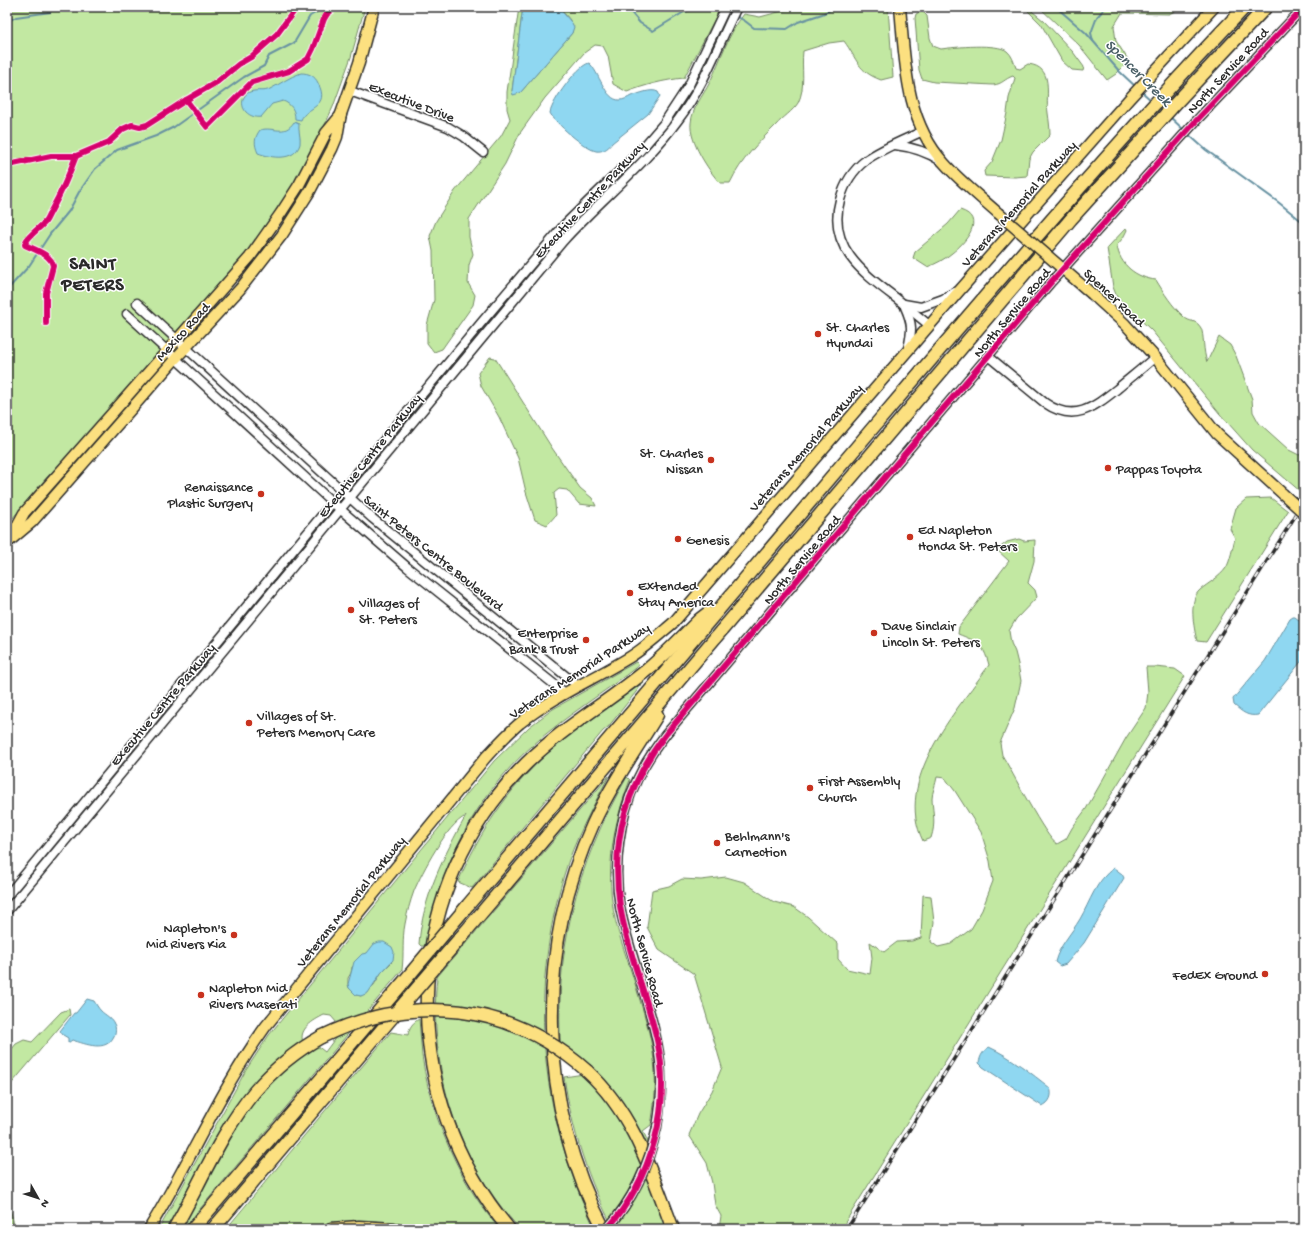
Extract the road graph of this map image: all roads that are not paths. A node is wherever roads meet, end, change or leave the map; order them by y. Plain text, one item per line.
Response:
1 (374, 7) edge
2 (726, 7) edge
3 (737, 7) edge
4 (900, 7) edge
5 (1214, 7) edge
6 (1245, 7) edge
7 (1266, 7) edge
8 (1304, 7) edge
9 (350, 91) junction
10 (341, 114) junction
11 (923, 131) junction
12 (895, 145) junction
13 (482, 152) dead end
14 (942, 162) junction
15 (960, 290) junction
16 (137, 303) dead end
17 (904, 304) junction
18 (127, 314) dead end
19 (929, 325) junction
20 (177, 340) junction
21 (186, 348) junction
22 (167, 350) junction
23 (908, 350) junction
24 (988, 356) junction
25 (1155, 357) junction
26 (176, 358) junction
27 (342, 492) junction
28 (350, 499) junction
29 (332, 503) junction
30 (341, 510) junction
31 (1304, 513) edge
32 (7, 543) edge
33 (727, 598) junction
34 (678, 681) junction
35 (578, 686) junction
36 (565, 693) junction
37 (7, 896) edge
38 (7, 911) edge
39 (150, 1229) edge
40 (174, 1229) edge
41 (193, 1229) edge
42 (213, 1229) edge
43 (331, 1229) edge
44 (394, 1229) edge
45 (509, 1229) edge
46 (606, 1229) edge
47 (673, 1229) edge

1 - 9 main road, Mexico Road
2 - 27 street, Executive Centre Parkway
3 - 28 street, Executive Centre Parkway
4 - 11 main road, Spencer Road
5 - 15 main road, Veterans Memorial Parkway
6 - 33 highway
7 - 34 highway
8 - 24 street, North Service Road
9 - 10 main road, Mexico Road
9 - 13 street, Executive Drive
10 - 20 main road, Mexico Road
10 - 21 main road, Mexico Road
11 - 12 street
11 - 14 main road, Spencer Road
12 - 14 street
12 - 17 street
14 - 25 main road, Spencer Road, bridge
15 - 17 street
15 - 19 main road, Veterans Memorial Parkway
16 - 20 street, Saint Peters Centre Boulevard
17 - 19 street
17 - 23 street
18 - 22 street, Saint Peters Centre Boulevard
19 - 23 main road, Veterans Memorial Parkway
20 - 21 street, Saint Peters Centre Boulevard
20 - 22 main road, Mexico Road
21 - 26 main road, Mexico Road
21 - 27 street, Saint Peters Centre Boulevard
22 - 26 street, Saint Peters Centre Boulevard
22 - 32 main road, Mexico Road
23 - 35 main road, Veterans Memorial Parkway
24 - 25 street
24 - 46 street, North Service Road, bridge
25 - 31 main road, Spencer Road, bridge
26 - 29 street, Saint Peters Centre Boulevard
26 - 32 main road, Mexico Road
27 - 28 street, Saint Peters Centre Boulevard
27 - 29 street, Executive Centre Parkway
28 - 30 street, Executive Centre Parkway
28 - 35 street, Saint Peters Centre Boulevard
29 - 30 street, Saint Peters Centre Boulevard
29 - 37 street, Executive Centre Parkway
30 - 36 street, Saint Peters Centre Boulevard
30 - 38 street, Executive Centre Parkway
33 - 41 highway, bridge
33 - 45 highway
34 - 42 highway, bridge
34 - 46 highway
35 - 36 main road, Veterans Memorial Parkway
36 - 39 main road, Veterans Memorial Parkway
40 - 47 highway, bridge
43 - 44 highway

